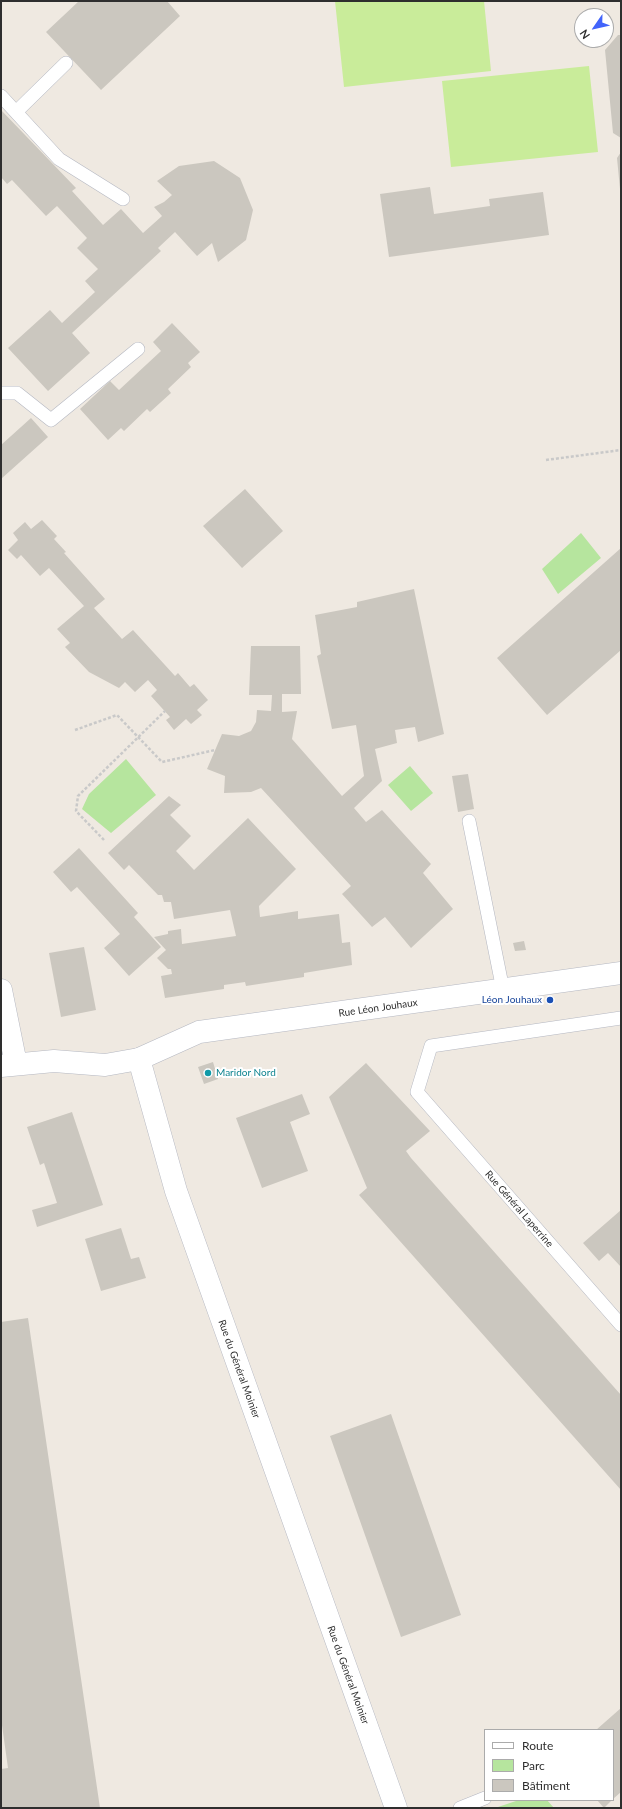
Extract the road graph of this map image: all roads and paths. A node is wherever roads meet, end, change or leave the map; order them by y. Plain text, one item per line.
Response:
1 (66, 63) dead end
2 (1, 96) edge
3 (16, 112) junction
4 (123, 199) dead end
5 (138, 349) dead end
6 (1, 393) edge
7 (621, 450) edge
8 (546, 460) dead end
9 (165, 711) dead end
10 (75, 730) dead end
11 (138, 737) junction
12 (215, 750) dead end
13 (469, 821) dead end
14 (104, 840) dead end
15 (621, 974) edge
16 (1, 990) edge
17 (503, 990) junction
18 (621, 1018) edge
19 (139, 1058) junction
20 (8, 1065) edge
21 (621, 1325) edge
22 (484, 1798) edge
23 (396, 1808) edge
24 (460, 1808) edge

1 - 3 lane
2 - 3 lane
3 - 4 lane
5 - 6 lane
7 - 8 path
9 - 11 path
10 - 11 path
11 - 12 path
11 - 14 path
13 - 17 lane
15 - 17 street, Rue Léon Jouhaux
16 - 20 street
17 - 19 street, Rue Léon Jouhaux
18 - 21 lane, Rue Général Laperrine
19 - 20 street
19 - 23 street, Rue du Général Moinier
22 - 24 lane

